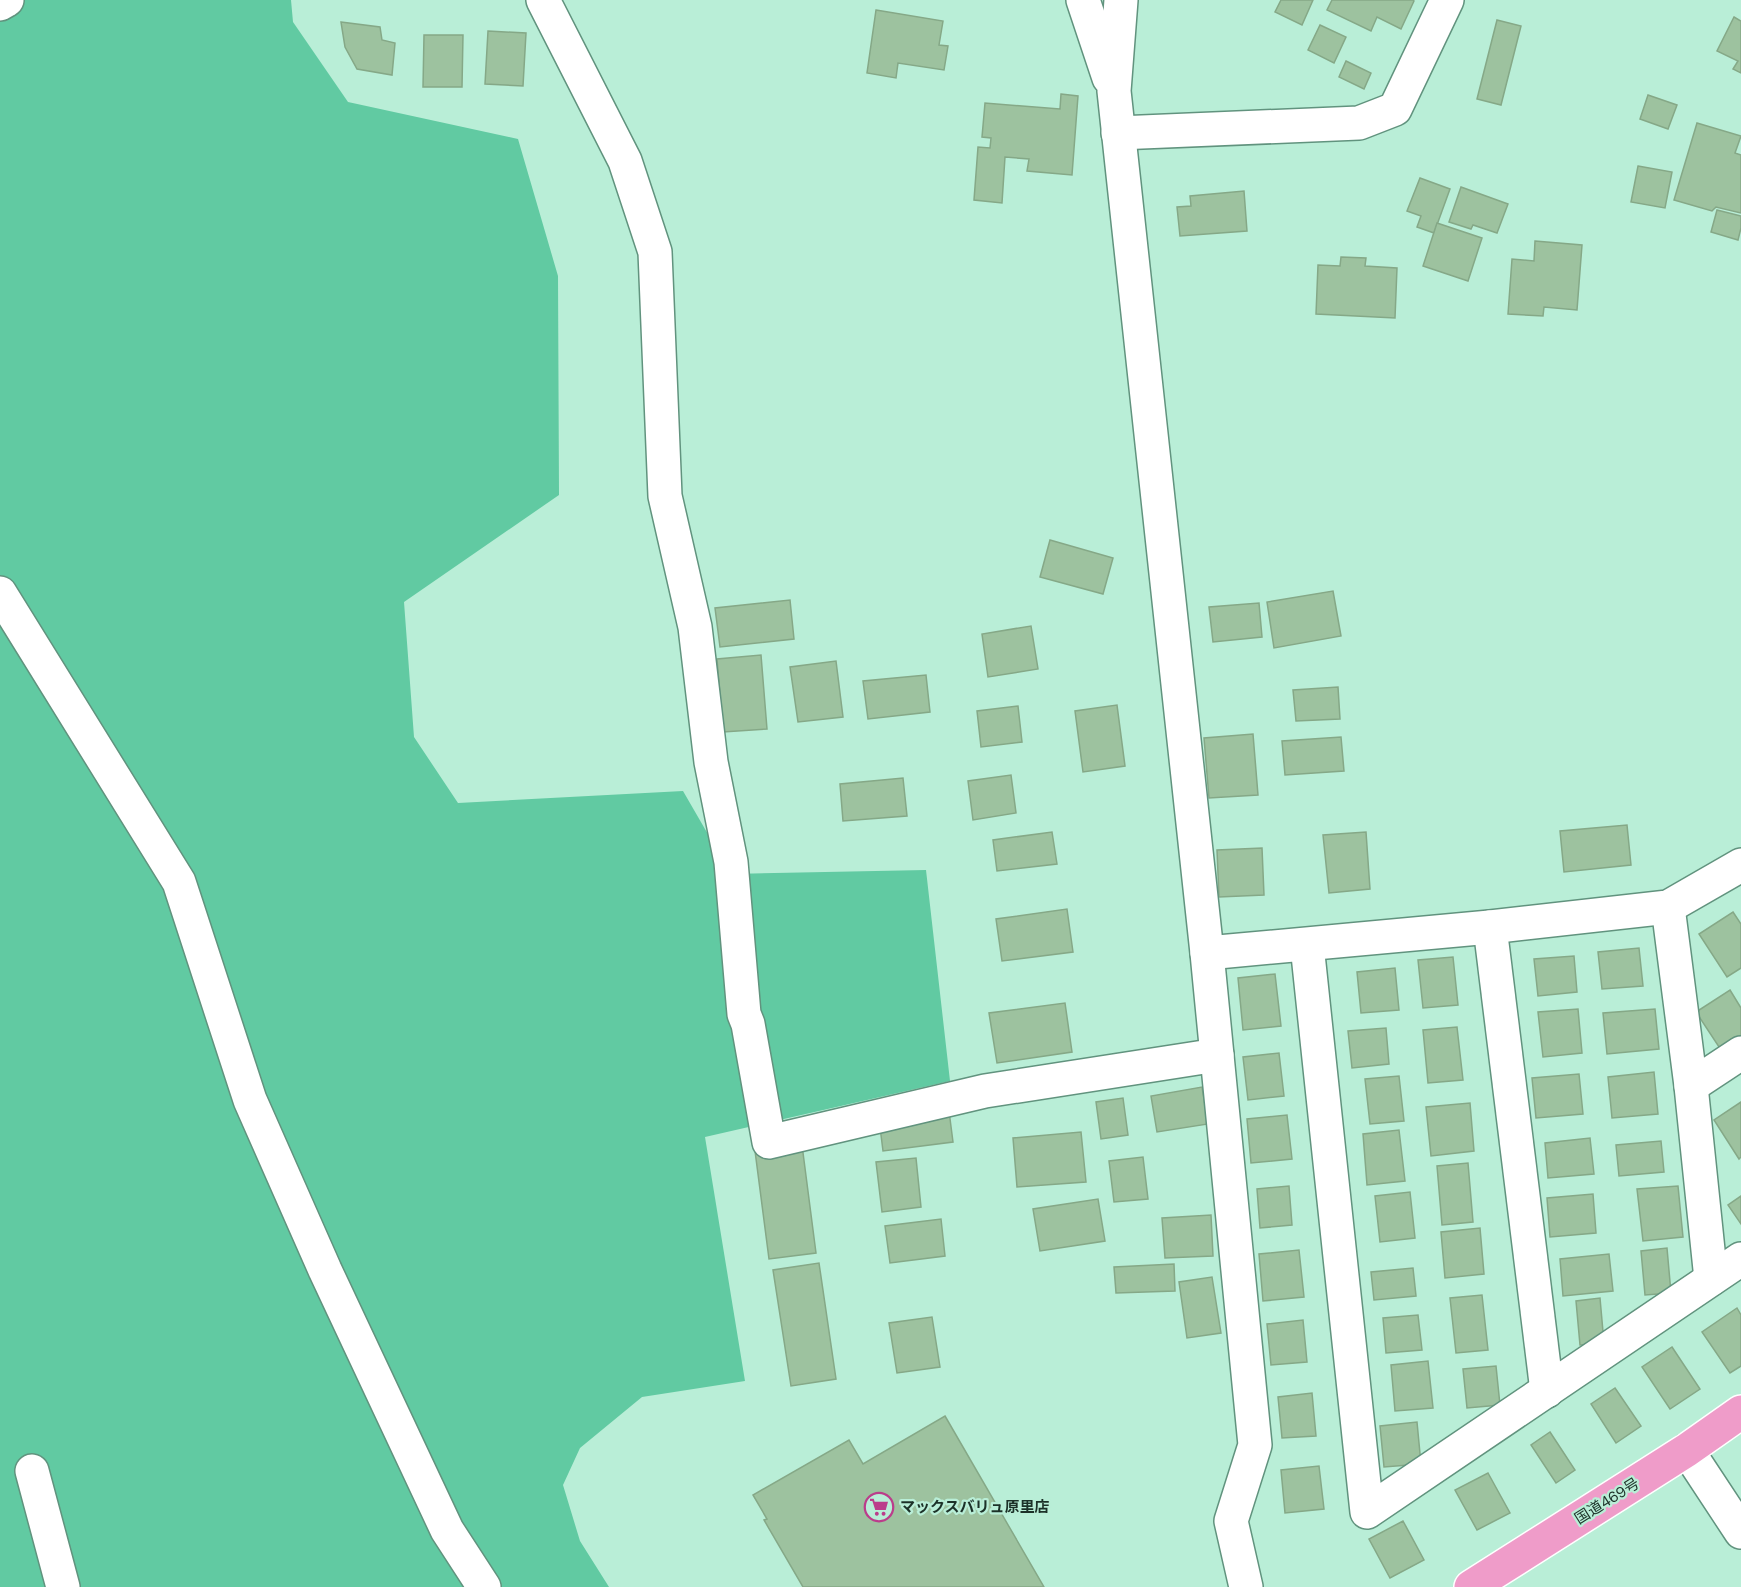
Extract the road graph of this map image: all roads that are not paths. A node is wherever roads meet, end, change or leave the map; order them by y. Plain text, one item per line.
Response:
1 (7, 0) edge
2 (543, 0) edge
3 (1083, 0) edge
4 (1120, 0) edge
5 (1447, 0) edge
6 (0, 4) edge
7 (1114, 91) junction
8 (1118, 133) junction
9 (0, 592) edge
10 (1741, 865) edge
11 (1668, 907) junction
12 (1490, 927) junction
13 (1307, 945) junction
14 (1207, 953) junction
15 (1741, 1053) edge
16 (1217, 1055) junction
17 (1691, 1086) junction
18 (1741, 1259) edge
19 (1711, 1280) junction
20 (1547, 1391) junction
21 (1741, 1412) edge
22 (1688, 1450) junction
23 (32, 1471) dead end
24 (1741, 1532) edge
25 (63, 1587) edge
26 (484, 1587) edge
27 (1246, 1587) edge
28 (1471, 1587) edge

1 - 6 street
2 - 16 street
3 - 7 street
4 - 7 street
5 - 8 street
7 - 8 street
8 - 14 street
9 - 26 street
10 - 11 street
11 - 12 street
11 - 17 street
12 - 13 street
12 - 20 street
13 - 14 street
13 - 20 street
14 - 16 street
15 - 17 street
16 - 27 street
17 - 19 street
18 - 19 street
19 - 20 street
21 - 22 highway, 国道469号
22 - 24 street
22 - 28 highway, 国道469号
23 - 25 street

